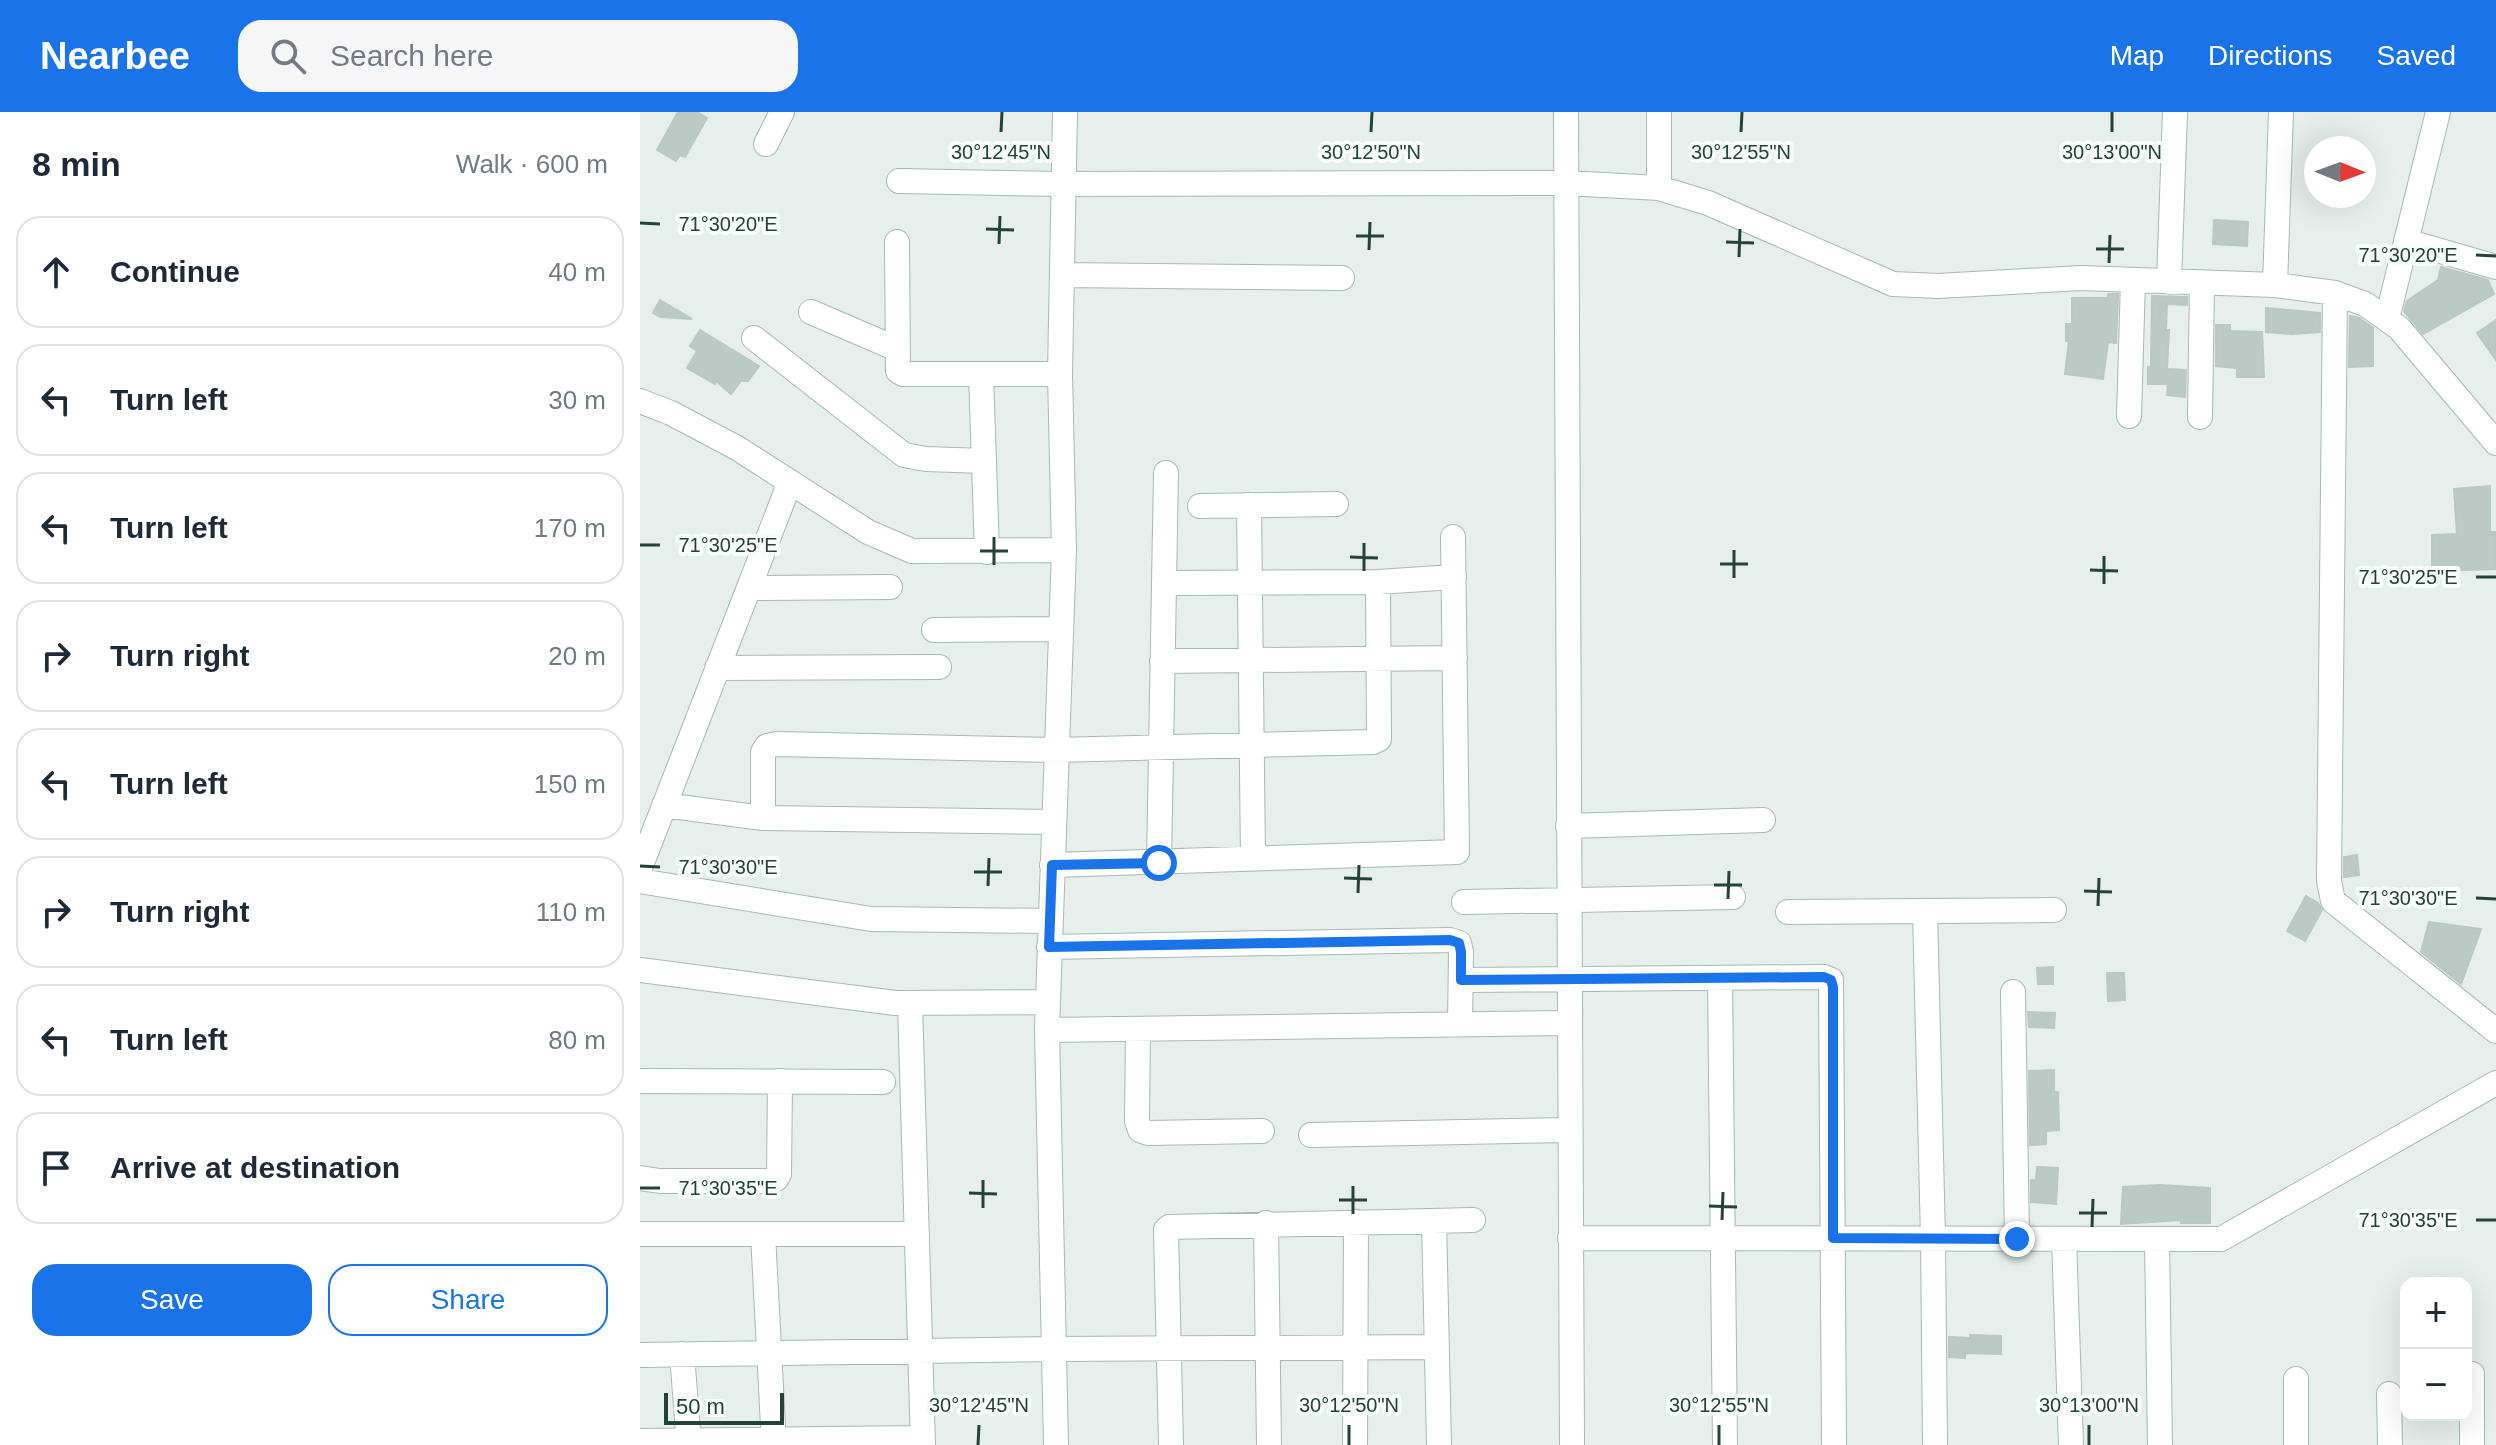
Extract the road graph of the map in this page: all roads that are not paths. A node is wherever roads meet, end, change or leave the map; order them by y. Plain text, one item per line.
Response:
1 (782, 112) edge
2 (1065, 112) edge
3 (1566, 112) edge
4 (1659, 112) edge
5 (2175, 112) edge
6 (2281, 112) edge
7 (2438, 112) edge
8 (766, 144) dead end
9 (899, 181) dead end
10 (1566, 183) junction
11 (1063, 184) junction
12 (1659, 188) junction
13 (2406, 241) junction
14 (897, 242) dead end
15 (2496, 267) edge
16 (1062, 275) junction
17 (1342, 278) dead end
18 (2133, 280) junction
19 (2169, 282) junction
20 (2202, 283) junction
21 (2275, 285) junction
22 (2335, 293) junction
23 (811, 312) dead end
24 (2387, 319) junction
25 (754, 338) dead end
26 (897, 349) junction
27 (981, 374) junction
28 (1060, 374) junction
29 (640, 401) edge
30 (2129, 416) dead end
31 (2200, 417) dead end
32 (2496, 443) edge
33 (984, 461) junction
34 (1166, 473) dead end
35 (790, 482) junction
36 (1336, 504) dead end
37 (1249, 505) junction
38 (1200, 506) dead end
39 (1453, 537) dead end
40 (1064, 550) junction
41 (987, 552) junction
42 (1454, 577) junction
43 (1378, 582) junction
44 (1164, 583) junction
45 (1251, 583) junction
46 (890, 587) dead end
47 (749, 588) junction
48 (1061, 629) junction
49 (934, 630) dead end
50 (1455, 658) junction
51 (1379, 659) junction
52 (1251, 660) junction
53 (1162, 661) junction
54 (939, 667) dead end
55 (717, 668) junction
56 (1252, 744) junction
57 (1161, 747) junction
58 (1056, 750) junction
59 (664, 805) junction
60 (763, 818) junction
61 (1763, 820) dead end
62 (1054, 822) junction
63 (1568, 826) junction
64 (646, 833) edge
65 (1253, 858) junction
66 (1159, 863) junction
67 (1052, 865) junction
68 (640, 868) edge
69 (640, 881) edge
70 (1733, 897) dead end
71 (1569, 900) junction
72 (1464, 902) dead end
73 (2054, 910) dead end
74 (1925, 911) junction
75 (1788, 912) dead end
76 (1050, 921) junction
77 (1049, 947) junction
78 (640, 970) edge
79 (1569, 979) junction
80 (1720, 979) junction
81 (1461, 980) junction
82 (2013, 992) dead end
83 (1047, 1002) junction
84 (910, 1003) junction
85 (1569, 1023) junction
86 (1460, 1024) junction
87 (1138, 1029) junction
88 (1047, 1030) junction
89 (2496, 1031) edge
90 (640, 1081) edge
91 (780, 1081) junction
92 (883, 1082) dead end
93 (2496, 1083) edge
94 (1569, 1130) junction
95 (1262, 1131) dead end
96 (1311, 1135) dead end
97 (640, 1178) edge
98 (1473, 1220) dead end
99 (1434, 1221) junction
100 (1356, 1222) junction
101 (1266, 1223) junction
102 (640, 1234) edge
103 (763, 1234) junction
104 (917, 1234) junction
105 (1723, 1237) junction
106 (1570, 1238) junction
107 (1833, 1238) junction
108 (1933, 1238) junction
109 (2017, 1239) junction
110 (2064, 1239) junction
111 (2157, 1239) junction
112 (1437, 1347) junction
113 (1169, 1348) junction
114 (1268, 1348) junction
115 (1356, 1348) junction
116 (1056, 1349) junction
117 (920, 1350) junction
118 (770, 1353) junction
119 (682, 1354) junction
120 (640, 1355) edge
121 (2296, 1379) dead end
122 (2389, 1394) dead end
123 (2472, 1421) edge
124 (640, 1441) edge
125 (774, 1442) edge
126 (922, 1442) edge
127 (688, 1443) edge
128 (1056, 1445) edge
129 (1171, 1445) edge
130 (1269, 1445) edge
131 (1355, 1445) edge
132 (1439, 1445) edge
133 (1572, 1445) edge
134 (1725, 1445) edge
135 (1834, 1445) edge
136 (1935, 1445) edge
137 (2071, 1445) edge
138 (2160, 1445) edge
139 (2296, 1445) edge
140 (2390, 1445) edge
141 (2472, 1445) edge

1 - 8 street
2 - 11 street
3 - 10 street
4 - 12 street
5 - 19 street
6 - 21 street
7 - 13 street
9 - 11 street
10 - 11 street
10 - 12 street
10 - 63 street
11 - 16 street
12 - 18 street
13 - 15 street
13 - 24 street
14 - 26 street
16 - 17 street
16 - 28 street
18 - 19 street
18 - 30 street
19 - 20 street
20 - 21 street
20 - 31 street
21 - 22 street
22 - 24 street
22 - 89 street
23 - 26 street
24 - 32 street
25 - 33 street
26 - 27 street
27 - 28 street
27 - 33 street
28 - 40 street
29 - 35 street
33 - 41 street
34 - 44 street
35 - 41 street
35 - 47 street
36 - 37 street
37 - 38 street
37 - 45 street
39 - 42 street
40 - 41 street
40 - 48 street
42 - 43 street
42 - 50 street
43 - 45 street
43 - 51 street
44 - 45 street
44 - 53 street
45 - 52 street
46 - 47 street
47 - 55 street
48 - 49 street
48 - 58 street
50 - 51 street
50 - 65 street
51 - 52 street
51 - 56 street
52 - 53 street
52 - 56 street
53 - 57 street
54 - 55 street
55 - 59 street
56 - 57 street
56 - 65 street
57 - 58 street
57 - 66 street
58 - 60 street
58 - 62 street
59 - 60 street
59 - 64 street
60 - 62 street
61 - 63 street
62 - 67 street
63 - 71 street
64 - 68 street
65 - 66 street
66 - 67 street
67 - 76 street
69 - 76 street
70 - 71 street
71 - 72 street
71 - 79 street
73 - 74 street
74 - 75 street
74 - 108 street
76 - 77 street
77 - 81 street
77 - 83 street
78 - 84 street
79 - 80 street
79 - 81 street
79 - 85 street
80 - 105 street
80 - 107 street
81 - 86 street
82 - 109 street
83 - 84 street
83 - 88 street
84 - 104 street
85 - 86 street
85 - 94 street
86 - 87 street
87 - 88 street
87 - 95 street
88 - 116 street
90 - 91 street
91 - 92 street
91 - 97 street
93 - 111 street
94 - 96 street
94 - 106 street
98 - 99 street
99 - 100 street
99 - 112 street
100 - 101 street
100 - 115 street
101 - 113 street
101 - 114 street
102 - 103 street
103 - 104 street
103 - 118 street
104 - 117 street
105 - 106 street
105 - 107 street
105 - 134 street
106 - 133 street
107 - 108 street
107 - 135 street
108 - 109 street
108 - 136 street
109 - 110 street
110 - 111 street
110 - 137 street
111 - 138 street
112 - 115 street
112 - 132 street
113 - 114 street
113 - 116 street
113 - 129 street
114 - 115 street
114 - 130 street
115 - 131 street
116 - 117 street
116 - 128 street
117 - 118 street
117 - 126 street
118 - 119 street
118 - 125 street
119 - 120 street
119 - 127 street
121 - 139 street
122 - 140 street
123 - 141 street
124 - 127 street
125 - 126 street
125 - 127 street

